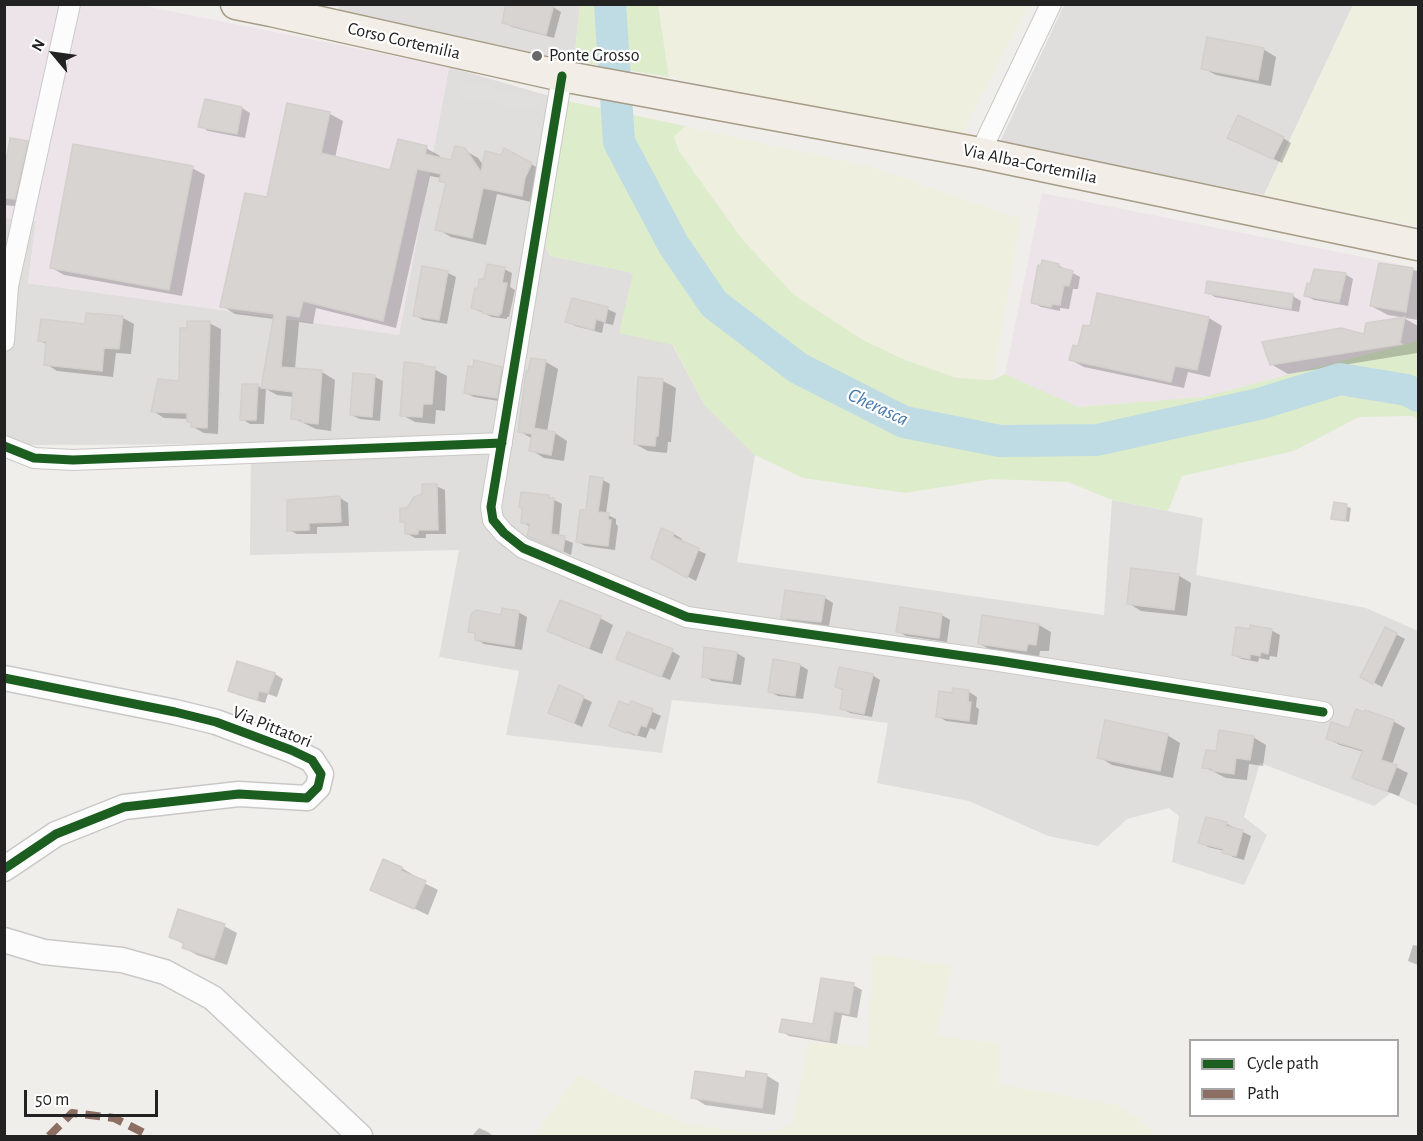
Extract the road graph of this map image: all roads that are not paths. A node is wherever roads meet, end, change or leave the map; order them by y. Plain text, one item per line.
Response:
1 (70, 4) edge
2 (236, 4) edge
3 (1051, 4) edge
4 (567, 77) junction
5 (639, 91) joint
6 (980, 153) junction
7 (1419, 245) edge
8 (4, 341) edge
9 (502, 443) junction
10 (4, 446) edge
11 (4, 678) edge
12 (1323, 712) dead end
13 (4, 869) edge
14 (4, 940) edge
15 (360, 1137) edge

1 - 8 street
2 - 4 main road, Corso Cortemilia
3 - 6 street
4 - 5 main road, Corso Cortemilia
4 - 9 street
5 - 6 main road, Via Alba-Cortemilia
6 - 7 main road, Via Alba-Cortemilia
9 - 10 street
9 - 12 street
11 - 13 street, Via Pittatori
14 - 15 street

